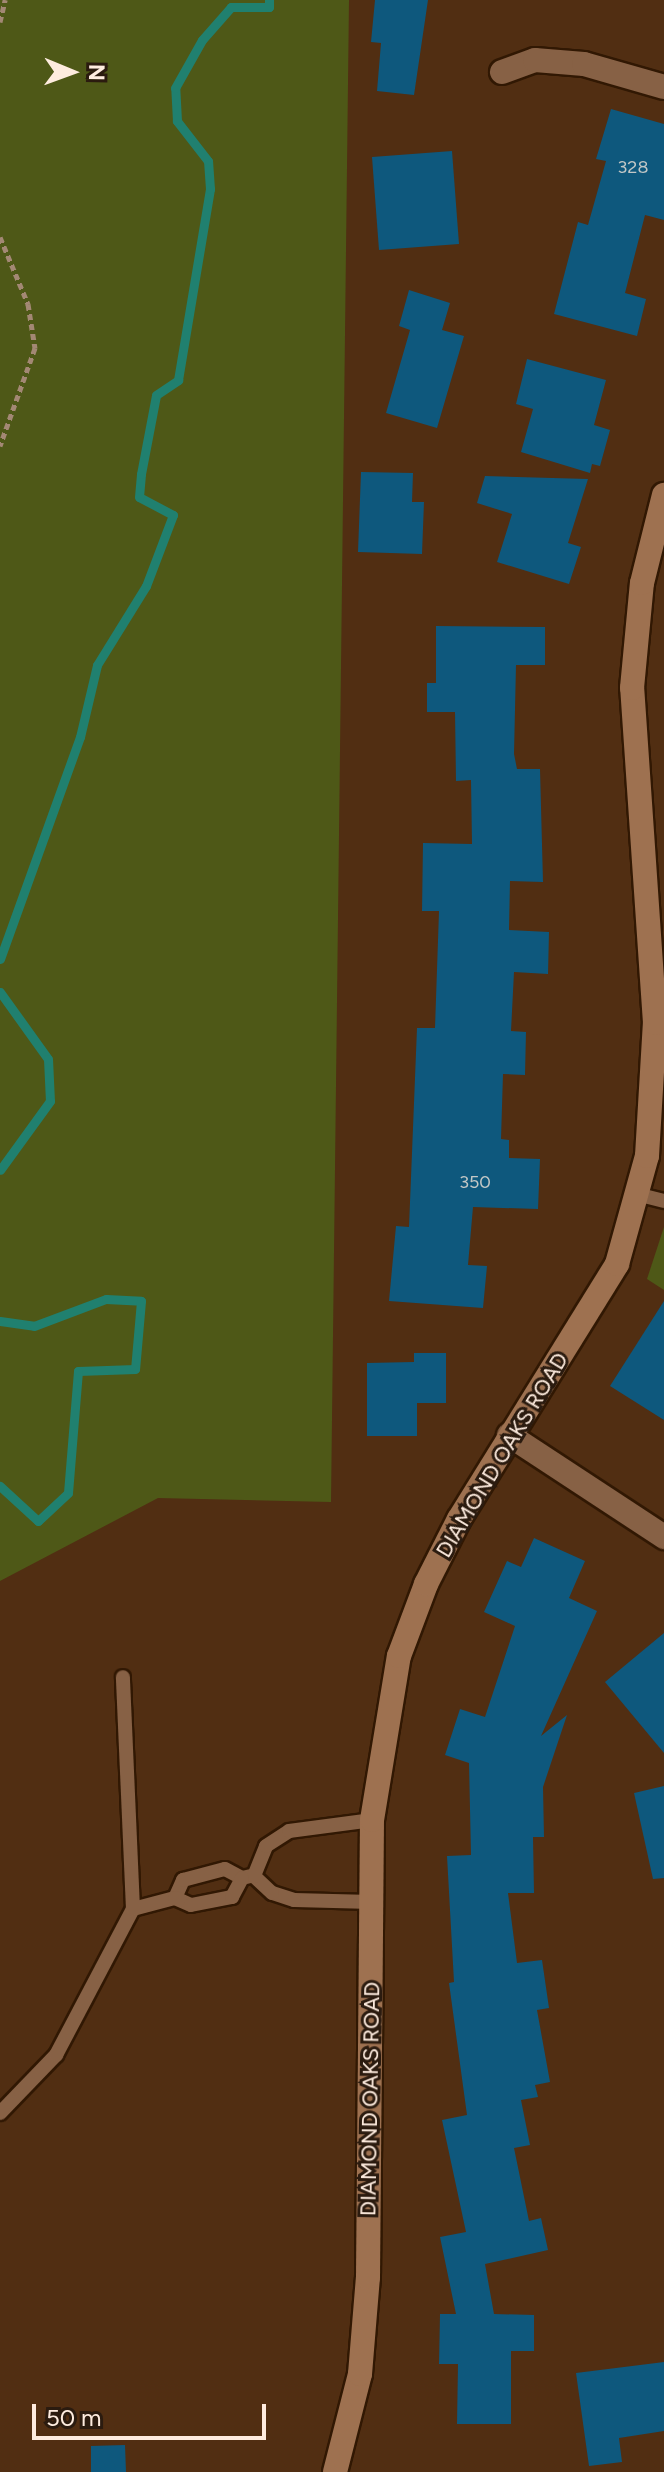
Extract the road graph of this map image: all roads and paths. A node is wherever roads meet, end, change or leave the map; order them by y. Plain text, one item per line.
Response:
1 (5, 0) edge
2 (0, 22) edge
3 (502, 72) dead end
4 (664, 87) edge
5 (0, 237) edge
6 (0, 446) edge
7 (664, 495) edge
8 (659, 536) edge
9 (640, 1195) junction
10 (664, 1201) edge
11 (509, 1435) junction
12 (664, 1537) edge
13 (123, 1677) dead end
14 (372, 1820) junction
15 (248, 1877) junction
16 (175, 1898) junction
17 (372, 1902) junction
18 (133, 1909) junction
19 (0, 2113) edge
20 (335, 2472) edge

1 - 2 path
3 - 4 street
5 - 6 path
7 - 8 street, DIAMOND OAKS ROAD
8 - 9 street, DIAMOND OAKS ROAD
9 - 10 lane
9 - 11 street, DIAMOND OAKS ROAD
11 - 12 street
11 - 14 street, DIAMOND OAKS ROAD
13 - 18 lane
14 - 15 lane
14 - 17 street, DIAMOND OAKS ROAD
15 - 16 lane
15 - 16 lane
15 - 17 lane
16 - 18 lane
17 - 20 street, DIAMOND OAKS ROAD
18 - 19 lane

